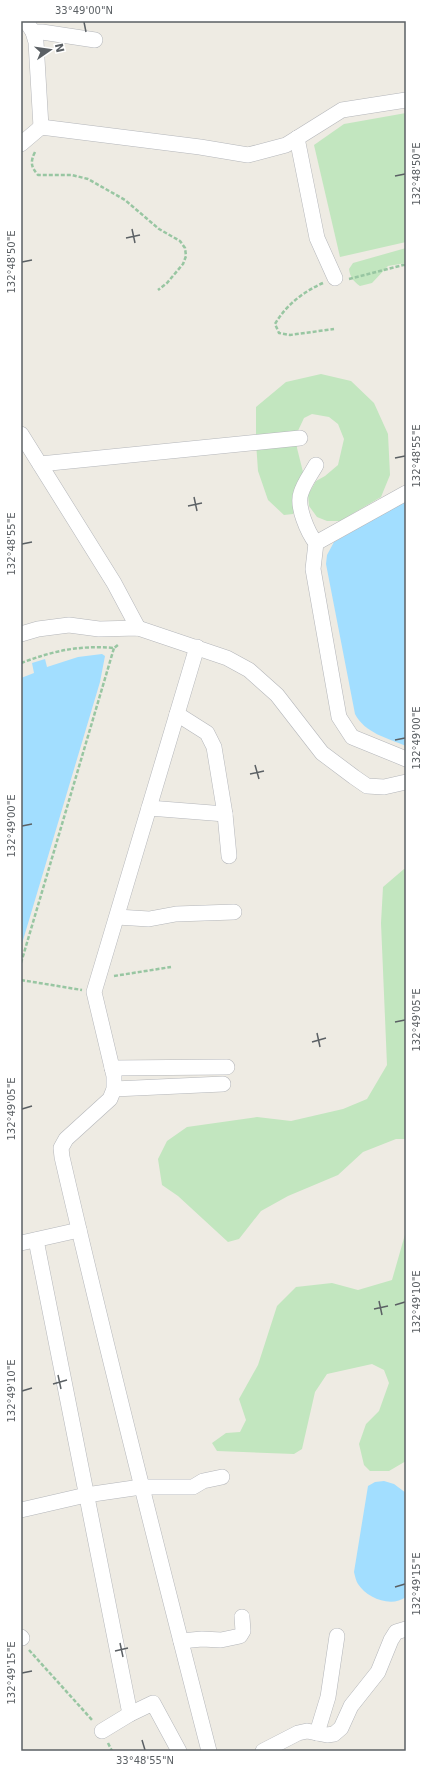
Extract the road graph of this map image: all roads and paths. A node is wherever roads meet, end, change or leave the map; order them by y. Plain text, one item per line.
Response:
1 (30, 26) edge
2 (95, 40) dead end
3 (406, 100) edge
4 (41, 127) junction
5 (297, 138) junction
6 (21, 144) edge
7 (36, 149) dead end
8 (406, 265) edge
9 (335, 278) junction
10 (158, 290) dead end
11 (334, 329) dead end
12 (21, 434) edge
13 (300, 438) dead end
14 (40, 464) junction
15 (316, 465) dead end
16 (406, 493) edge
17 (316, 544) junction
18 (138, 628) junction
19 (21, 634) edge
20 (120, 643) dead end
21 (114, 648) junction
22 (197, 648) junction
23 (21, 663) edge
24 (177, 714) junction
25 (406, 759) edge
26 (406, 782) edge
27 (149, 808) junction
28 (225, 814) junction
29 (229, 856) dead end
30 (234, 912) dead end
31 (117, 916) junction
32 (21, 963) edge
33 (171, 967) dead end
34 (21, 980) edge
35 (96, 985) junction
36 (227, 1067) dead end
37 (112, 1068) junction
38 (223, 1084) dead end
39 (114, 1089) junction
40 (79, 1230) junction
41 (36, 1240) junction
42 (21, 1243) edge
43 (222, 1478) dead end
44 (141, 1487) junction
45 (86, 1496) junction
46 (21, 1510) edge
47 (242, 1617) dead end
48 (406, 1630) edge
49 (337, 1636) dead end
50 (23, 1641) edge
51 (180, 1641) junction
52 (130, 1714) junction
53 (102, 1731) junction
54 (317, 1733) junction
55 (112, 1751) edge
56 (179, 1751) edge
57 (209, 1751) edge
58 (263, 1751) edge

1 - 2 street
1 - 4 street
3 - 5 street
4 - 5 street
4 - 6 street
5 - 9 street
7 - 10 path
8 - 9 path
9 - 11 path
12 - 14 street
13 - 14 street
14 - 18 street
15 - 17 street
16 - 17 street
17 - 25 street
18 - 19 street
18 - 22 street
20 - 21 path
21 - 23 path
21 - 32 path
22 - 24 street
22 - 26 street
24 - 27 street
24 - 28 street
27 - 28 street
27 - 31 street
28 - 29 street
30 - 31 street
31 - 35 street
33 - 35 path
34 - 35 path
35 - 37 street
36 - 37 street
37 - 39 street
38 - 39 street
39 - 40 street
40 - 41 street
40 - 44 street
41 - 42 street
41 - 45 street
43 - 44 street
44 - 45 street
44 - 51 street
45 - 46 street
45 - 52 street
47 - 51 street
48 - 54 street
49 - 54 street
50 - 53 path
51 - 57 street
52 - 53 street
52 - 56 street
53 - 55 path
54 - 58 street

